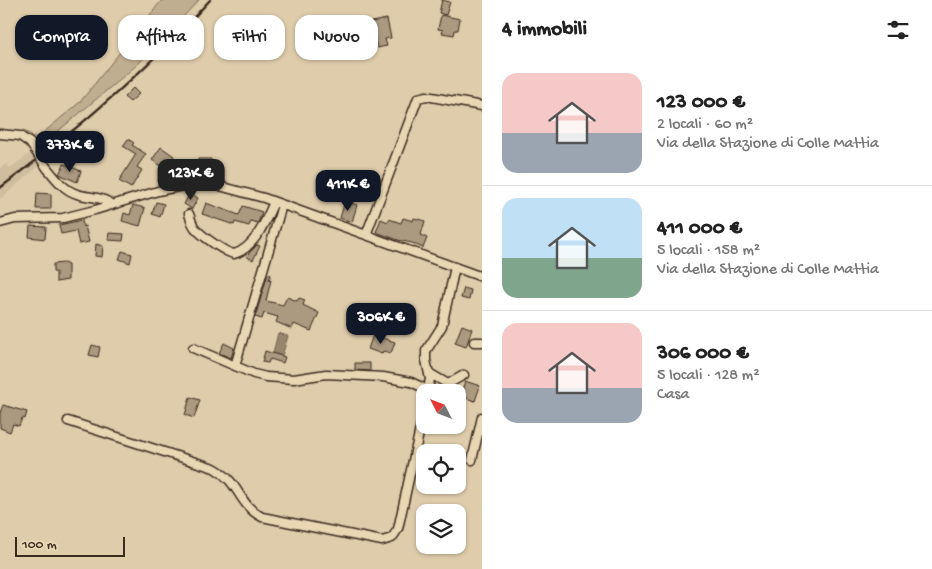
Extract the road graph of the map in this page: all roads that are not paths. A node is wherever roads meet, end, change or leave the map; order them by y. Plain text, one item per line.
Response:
1 (482, 106) edge
2 (0, 134) edge
3 (278, 203) junction
4 (112, 204) junction
5 (189, 214) dead end
6 (0, 223) edge
7 (366, 235) junction
8 (456, 267) junction
9 (482, 277) edge
10 (193, 348) dead end
11 (235, 366) junction
12 (429, 374) junction
13 (464, 375) dead end
14 (428, 384) edge
15 (416, 385) edge
16 (482, 417) edge
17 (68, 421) dead end
18 (419, 434) edge
19 (472, 460) dead end

1 - 7 street
2 - 4 street, bridge
3 - 4 street
3 - 5 street
3 - 7 street
3 - 11 street
4 - 6 street
7 - 8 street
8 - 9 street
8 - 12 street
10 - 11 street
11 - 15 street
12 - 13 street
12 - 14 street
16 - 19 street
17 - 18 street

